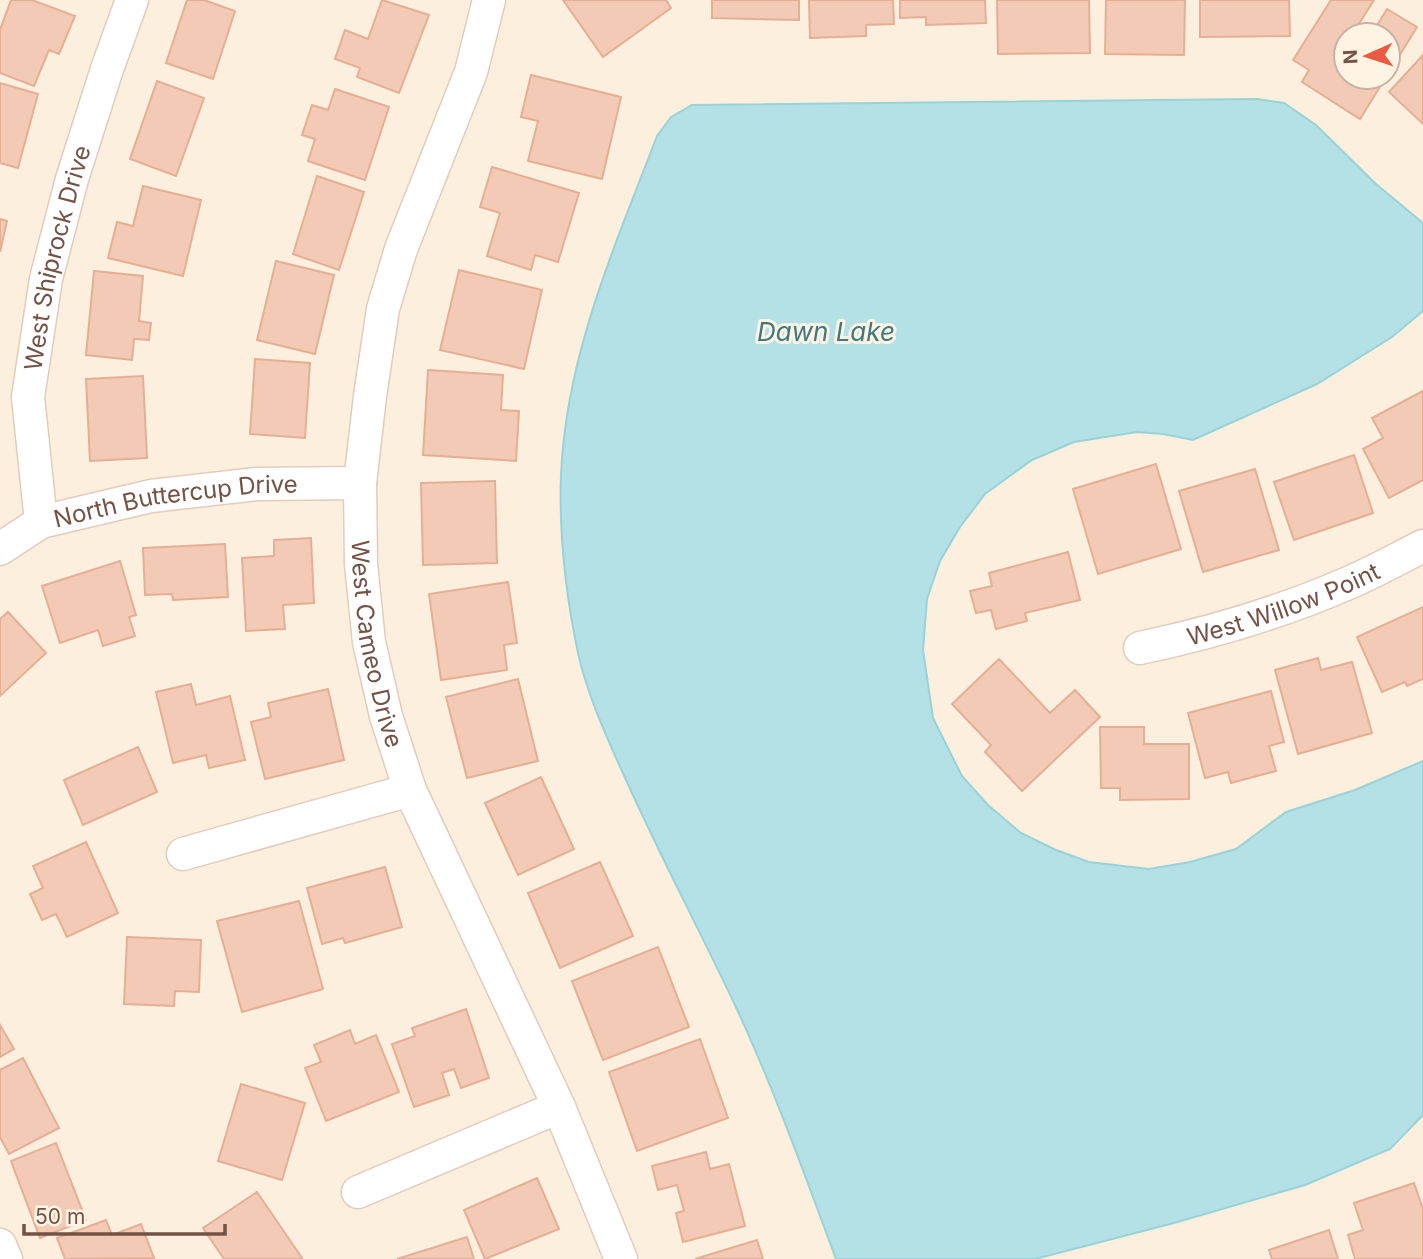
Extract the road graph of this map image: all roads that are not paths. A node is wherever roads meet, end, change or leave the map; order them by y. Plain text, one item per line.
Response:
1 (132, 0) edge
2 (489, 0) edge
3 (360, 482) junction
4 (41, 522) junction
5 (1423, 547) edge
6 (0, 549) edge
7 (1140, 648) dead end
8 (410, 790) junction
9 (183, 854) dead end
10 (559, 1107) junction
11 (358, 1192) dead end
12 (0, 1245) edge
13 (6, 1259) edge
14 (621, 1259) edge

1 - 4 street, West Shiprock Drive
2 - 3 street, West Cameo Drive
3 - 4 street, North Buttercup Drive
3 - 8 street, West Cameo Drive
4 - 6 street, North Buttercup Drive
5 - 7 street, West Willow Point
8 - 9 street
8 - 10 street, West Cameo Drive
10 - 11 street
10 - 14 street, West Cameo Drive
12 - 13 street

